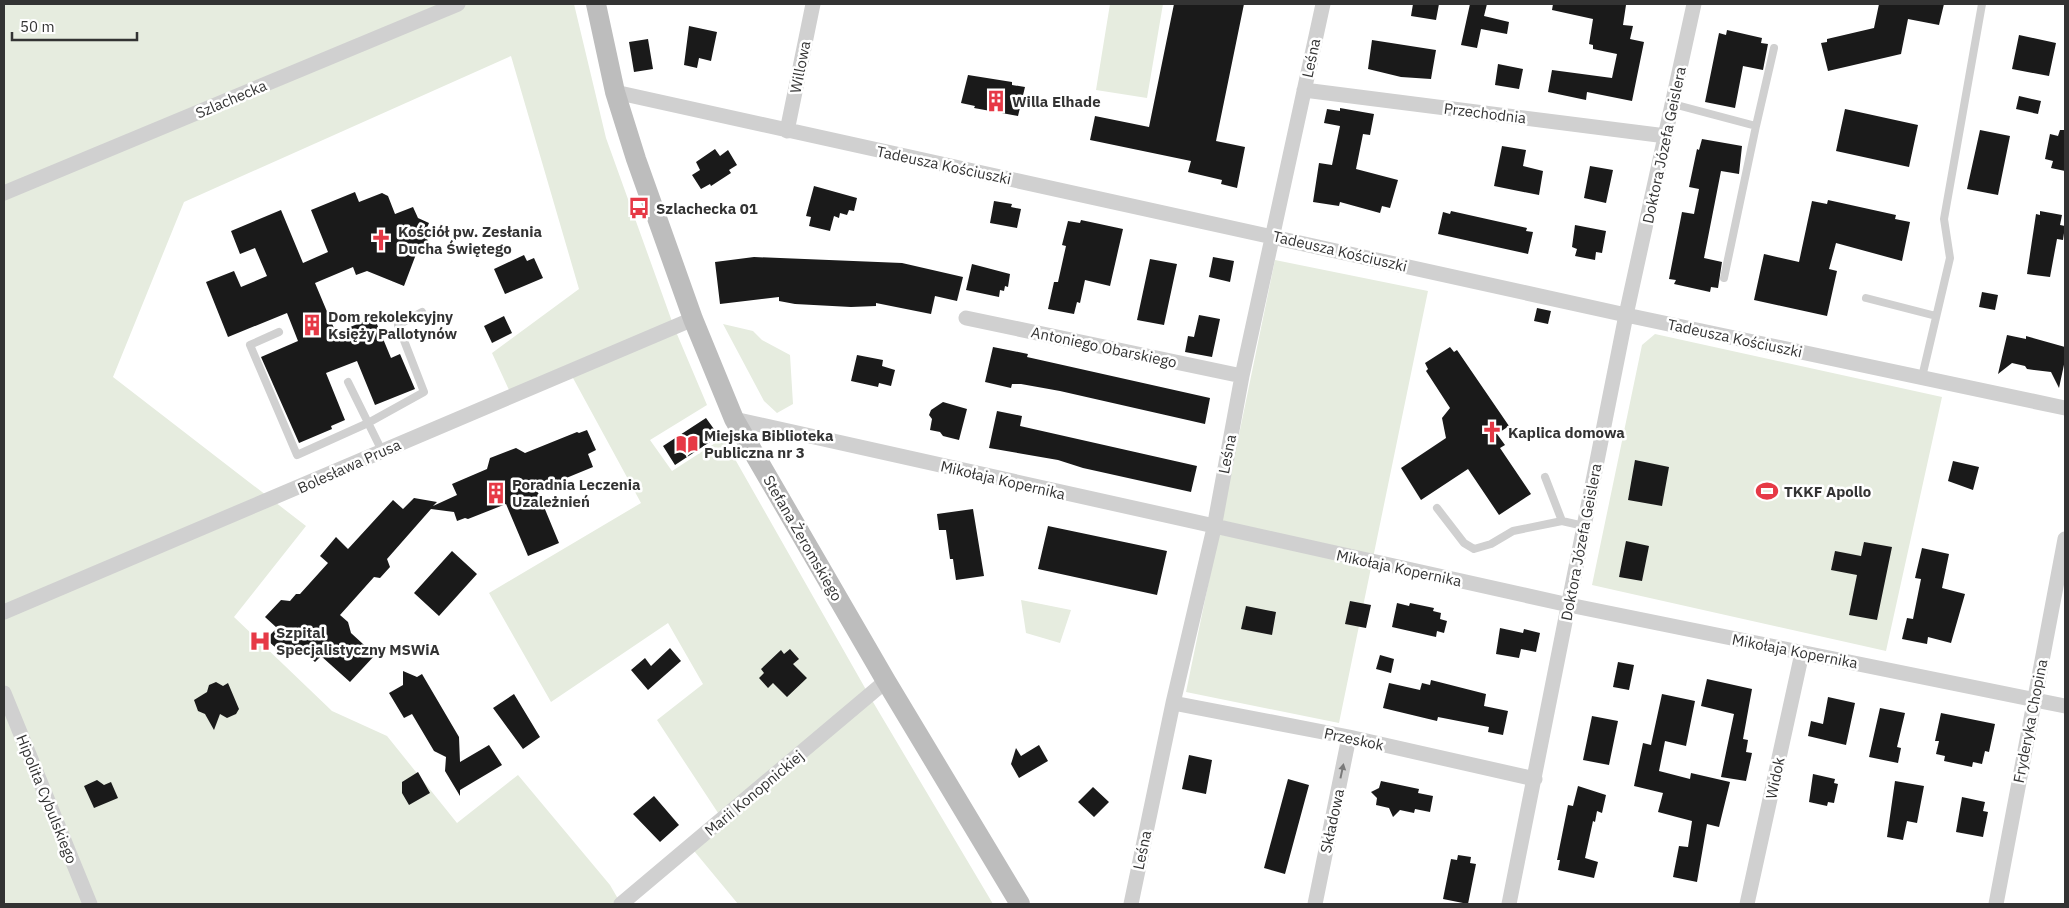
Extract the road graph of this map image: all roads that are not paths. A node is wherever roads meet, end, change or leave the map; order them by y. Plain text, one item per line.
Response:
1 (458, 4) edge
2 (596, 4) edge
3 (813, 4) edge
4 (1322, 4) edge
5 (1694, 4) edge
6 (1982, 4) edge
7 (1774, 48) dead end
8 (1304, 90) junction
9 (615, 92) junction
10 (1673, 104) junction
11 (1756, 126) junction
12 (787, 130) junction
13 (1666, 136) junction
14 (4, 194) edge
15 (1272, 236) junction
16 (1724, 278) dead end
17 (1866, 298) dead end
18 (422, 312) dead end
19 (1626, 315) junction
20 (1936, 316) junction
21 (966, 318) dead end
22 (693, 319) junction
23 (279, 332) dead end
24 (1242, 376) junction
25 (1922, 377) junction
26 (348, 382) dead end
27 (2065, 408) edge
28 (734, 419) junction
29 (368, 423) junction
30 (382, 451) junction
31 (1545, 477) dead end
32 (1437, 508) dead end
33 (1562, 521) junction
34 (1584, 526) junction
35 (1214, 528) junction
36 (2065, 539) edge
37 (1568, 605) junction
38 (4, 612) edge
39 (1802, 652) junction
40 (886, 681) junction
41 (4, 693) edge
42 (2034, 700) junction
43 (1173, 703) junction
44 (2065, 706) edge
45 (1349, 737) junction
46 (1535, 779) junction
47 (90, 904) edge
48 (621, 904) edge
49 (1020, 904) edge
50 (1131, 904) edge
51 (1315, 904) edge
52 (1509, 904) edge
53 (1747, 904) edge
54 (1996, 904) edge

1 - 14 street, Szlachecka
2 - 9 main road, Stefana Żeromskiego
3 - 12 street, Willowa
4 - 8 street, Leśna
5 - 10 street, Doktora Józefa Geislera
6 - 20 lane
7 - 11 lane
8 - 13 street, Przechodnia
8 - 15 street, Leśna
9 - 12 street, Tadeusza Kościuszki
9 - 22 main road, Stefana Żeromskiego
10 - 11 lane
10 - 13 street, Doktora Józefa Geislera
11 - 16 lane
12 - 15 street, Tadeusza Kościuszki
13 - 19 street, Doktora Józefa Geislera
15 - 19 street, Tadeusza Kościuszki
15 - 24 street, Leśna
17 - 20 lane
18 - 29 lane
19 - 25 street, Tadeusza Kościuszki
19 - 34 street, Doktora Józefa Geislera
20 - 25 lane
21 - 24 street, Antoniego Obarskiego
22 - 28 main road, Stefana Żeromskiego
22 - 30 street, Bolesława Prusa
23 - 29 lane
24 - 35 street, Leśna
25 - 27 street, Tadeusza Kościuszki
26 - 29 lane
28 - 35 street, Mikołaja Kopernika
28 - 40 main road, Stefana Żeromskiego
29 - 30 lane
30 - 38 street, Bolesława Prusa
31 - 33 lane
32 - 33 lane
33 - 34 lane
34 - 37 street, Doktora Józefa Geislera
35 - 37 street, Mikołaja Kopernika
35 - 43 street, Leśna
36 - 42 street, Fryderyka Chopina
37 - 39 street, Mikołaja Kopernika
37 - 46 street, Doktora Józefa Geislera
39 - 42 street, Mikołaja Kopernika
39 - 53 street, Widok
40 - 48 street, Marii Konopnickiej
40 - 49 main road, Stefana Żeromskiego
41 - 47 street, Hipolita Cybulskiego
42 - 44 street, Mikołaja Kopernika
42 - 54 street, Fryderyka Chopina
43 - 45 street, Przeskok
43 - 50 street, Leśna
45 - 46 street, Przeskok
51 -> 45 street, Składowa
46 - 52 street, Doktora Józefa Geislera

